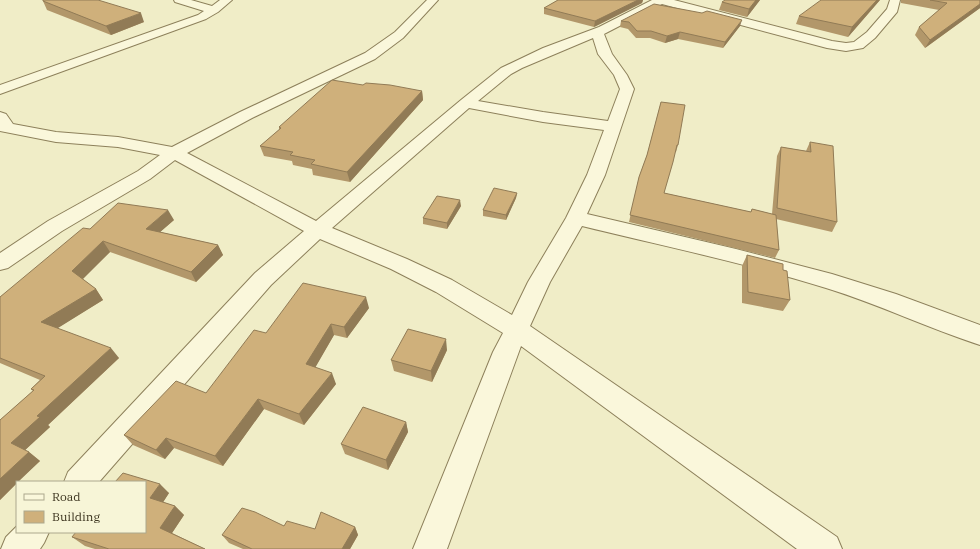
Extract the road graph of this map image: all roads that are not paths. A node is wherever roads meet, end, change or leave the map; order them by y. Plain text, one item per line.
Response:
1 (179, 0) edge
2 (227, 0) edge
3 (433, 0) edge
4 (660, 0) edge
5 (895, 0) edge
6 (214, 10) junction
7 (598, 33) junction
8 (0, 90) edge
9 (466, 103) junction
10 (0, 117) edge
11 (613, 126) junction
12 (174, 153) junction
13 (576, 218) junction
14 (317, 230) junction
15 (0, 263) edge
16 (516, 329) junction
17 (980, 335) edge
18 (80, 481) edge
19 (32, 533) edge
20 (18, 549) edge
21 (430, 549) edge
22 (825, 549) edge

1 - 6 street
2 - 6 street
3 - 12 street
4 - 5 street
4 - 7 street
6 - 8 street
7 - 9 street
7 - 11 street
9 - 11 street
9 - 14 street
10 - 12 street
11 - 13 street
12 - 14 street
12 - 15 street
13 - 16 street
13 - 17 street
14 - 16 street
14 - 18 street
16 - 21 street
16 - 22 street
19 - 20 street

